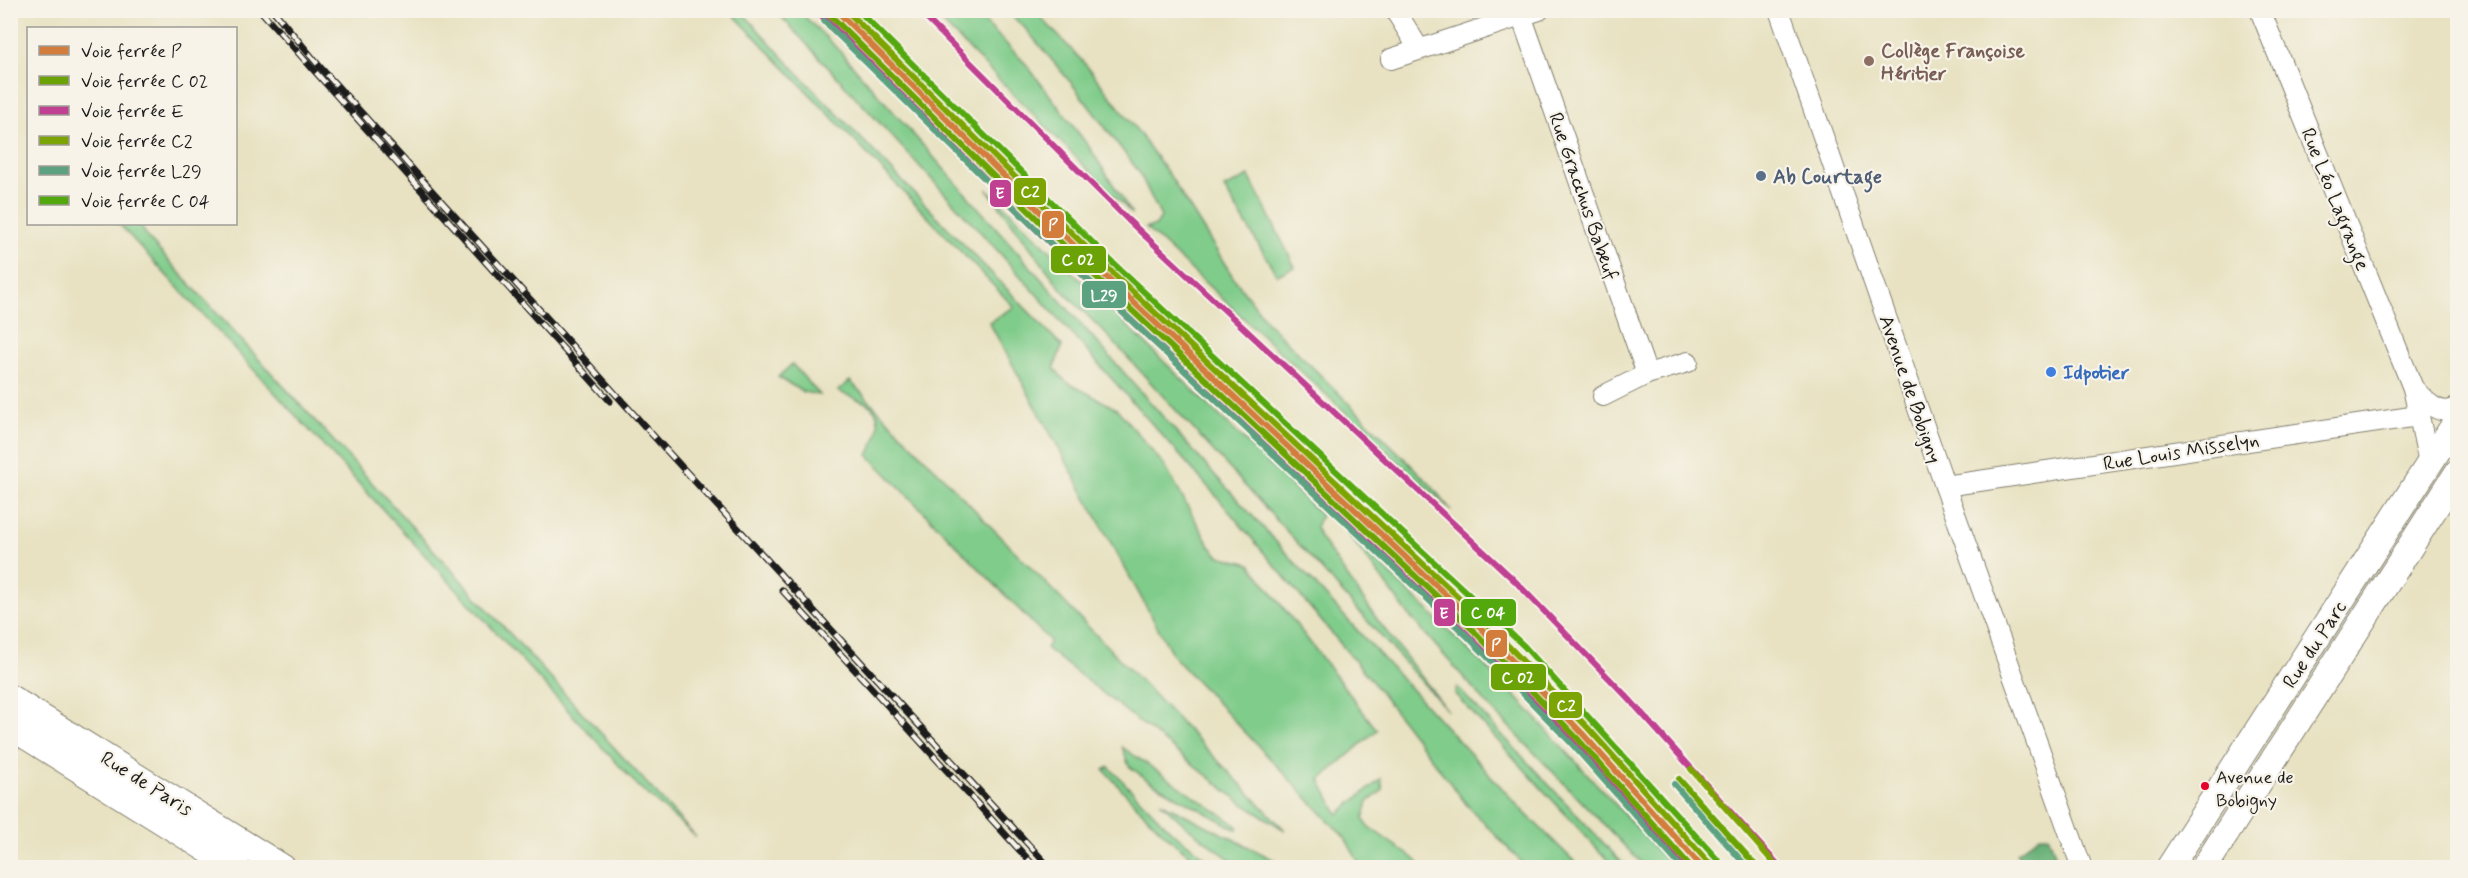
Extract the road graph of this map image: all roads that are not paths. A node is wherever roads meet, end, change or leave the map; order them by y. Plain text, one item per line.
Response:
1 (1395, 10) edge
2 (1779, 10) edge
3 (2260, 10) edge
4 (1530, 14) edge
5 (1419, 49) junction
6 (1391, 59) dead end
7 (1688, 362) dead end
8 (1647, 374) junction
9 (2413, 388) junction
10 (1603, 396) dead end
11 (2457, 407) edge
12 (2418, 416) junction
13 (2457, 419) edge
14 (2430, 463) junction
15 (2457, 472) edge
16 (1945, 486) junction
17 (10, 698) edge
18 (10, 726) edge
19 (237, 867) edge
20 (283, 867) edge
21 (2082, 867) edge
22 (2169, 867) edge
23 (2204, 867) edge

1 - 5 street
2 - 16 street, Avenue de Bobigny
3 - 9 street, Rue Léo Lagrange
4 - 5 street
4 - 8 street, Rue Gracchus Babeuf
5 - 6 street
7 - 8 street
8 - 10 street
9 - 11 street
9 - 12 street
12 - 14 street
12 - 16 street, Rue Louis Misselyn
13 - 14 main road, Rue du Parc
14 - 22 main road, Rue du Parc
15 - 23 main road, Rue du Parc
16 - 21 street, Avenue de Bobigny
17 - 20 main road, Rue de Paris
18 - 19 main road, Rue de Paris

